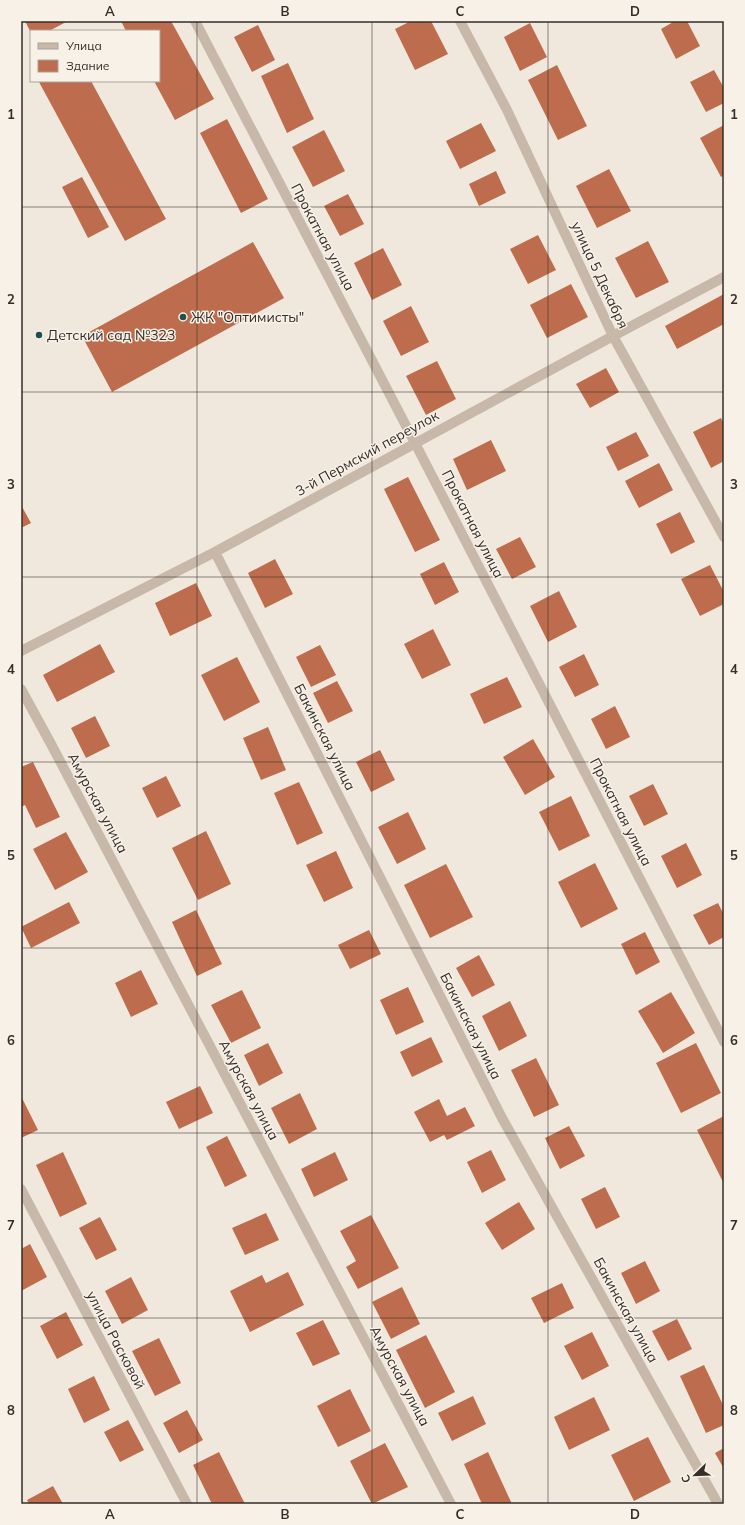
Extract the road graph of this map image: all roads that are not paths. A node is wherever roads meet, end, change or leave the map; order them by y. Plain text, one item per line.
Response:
1 (194, 21) edge
2 (460, 21) edge
3 (724, 277) edge
4 (613, 336) junction
5 (415, 443) junction
6 (724, 537) edge
7 (215, 552) junction
8 (21, 651) edge
9 (21, 689) edge
10 (724, 1042) edge
11 (21, 1189) edge
12 (187, 1504) edge
13 (451, 1504) edge
14 (718, 1504) edge

1 - 5 street, Прокатная улица
2 - 4 street, улица 5 Декабря
3 - 4 street, 3-й Пермский переулок
4 - 5 street, 3-й Пермский переулок
4 - 6 street, улица 5 Декабря
5 - 7 street, 3-й Пермский переулок
5 - 10 street, Прокатная улица
7 - 8 street, 3-й Пермский переулок
7 - 14 street, Бакинская улица
9 - 13 street, Амурская улица
11 - 12 street, улица Расковой

